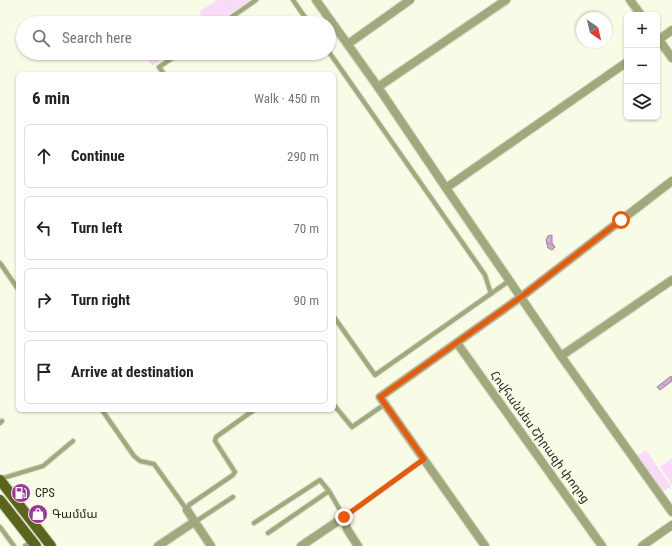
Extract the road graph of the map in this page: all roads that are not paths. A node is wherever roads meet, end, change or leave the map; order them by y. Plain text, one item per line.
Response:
1 (256, 0) edge
2 (293, 0) edge
3 (316, 0) edge
4 (410, 0) edge
5 (506, 0) edge
6 (630, 0) edge
7 (639, 12) edge
8 (233, 16) edge
9 (304, 16) edge
10 (328, 16) edge
11 (336, 28) edge
12 (672, 30) edge
13 (660, 38) edge
14 (660, 42) edge
15 (348, 44) junction
16 (672, 58) edge
17 (170, 60) edge
18 (335, 60) edge
19 (624, 64) edge
20 (163, 72) edge
21 (378, 87) junction
22 (672, 181) edge
23 (446, 188) junction
24 (0, 262) edge
25 (509, 280) junction
26 (672, 280) edge
27 (16, 286) edge
28 (490, 294) junction
29 (521, 297) junction
30 (336, 320) edge
31 (457, 343) junction
32 (561, 356) junction
33 (385, 404) junction
34 (336, 407) edge
35 (103, 412) edge
36 (251, 412) edge
37 (73, 441) dead end
38 (424, 459) junction
39 (0, 480) edge
40 (329, 491) junction
41 (233, 497) dead end
42 (0, 500) edge
43 (187, 510) junction
44 (672, 512) edge
45 (344, 517) junction
46 (194, 522) junction
47 (254, 523) dead end
48 (672, 525) edge
49 (0, 527) edge
50 (268, 533) dead end
51 (31, 544) edge
52 (14, 546) edge
53 (51, 546) edge
54 (158, 546) edge
55 (211, 546) edge
56 (301, 546) edge
57 (358, 546) edge
58 (485, 546) edge
59 (602, 546) edge
60 (642, 546) edge

1 - 8 lane
2 - 9 lane
3 - 10 street
4 - 15 street
5 - 21 street
6 - 7 street
11 - 15 street
12 - 13 street
14 - 16 street
15 - 21 street
17 - 20 lane
18 - 28 lane
19 - 23 street
21 - 23 street
22 - 29 street
23 - 25 street
24 - 27 lane
25 - 28 lane
25 - 29 street
26 - 32 street
28 - 30 lane
29 - 31 street
29 - 32 street
31 - 33 street
31 - 59 street, Հովհաննես Շիրազի փողոց
32 - 44 street
33 - 34 lane
33 - 38 street
35 - 43 lane
36 - 43 lane
37 - 39 lane
38 - 45 lane
38 - 58 street
39 - 53 main road
40 - 45 lane
40 - 47 lane
40 - 50 lane
41 - 46 lane
42 - 51 main road
43 - 46 street
45 - 56 street
45 - 57 street
46 - 54 street
46 - 55 street
48 - 60 street
49 - 52 lane

